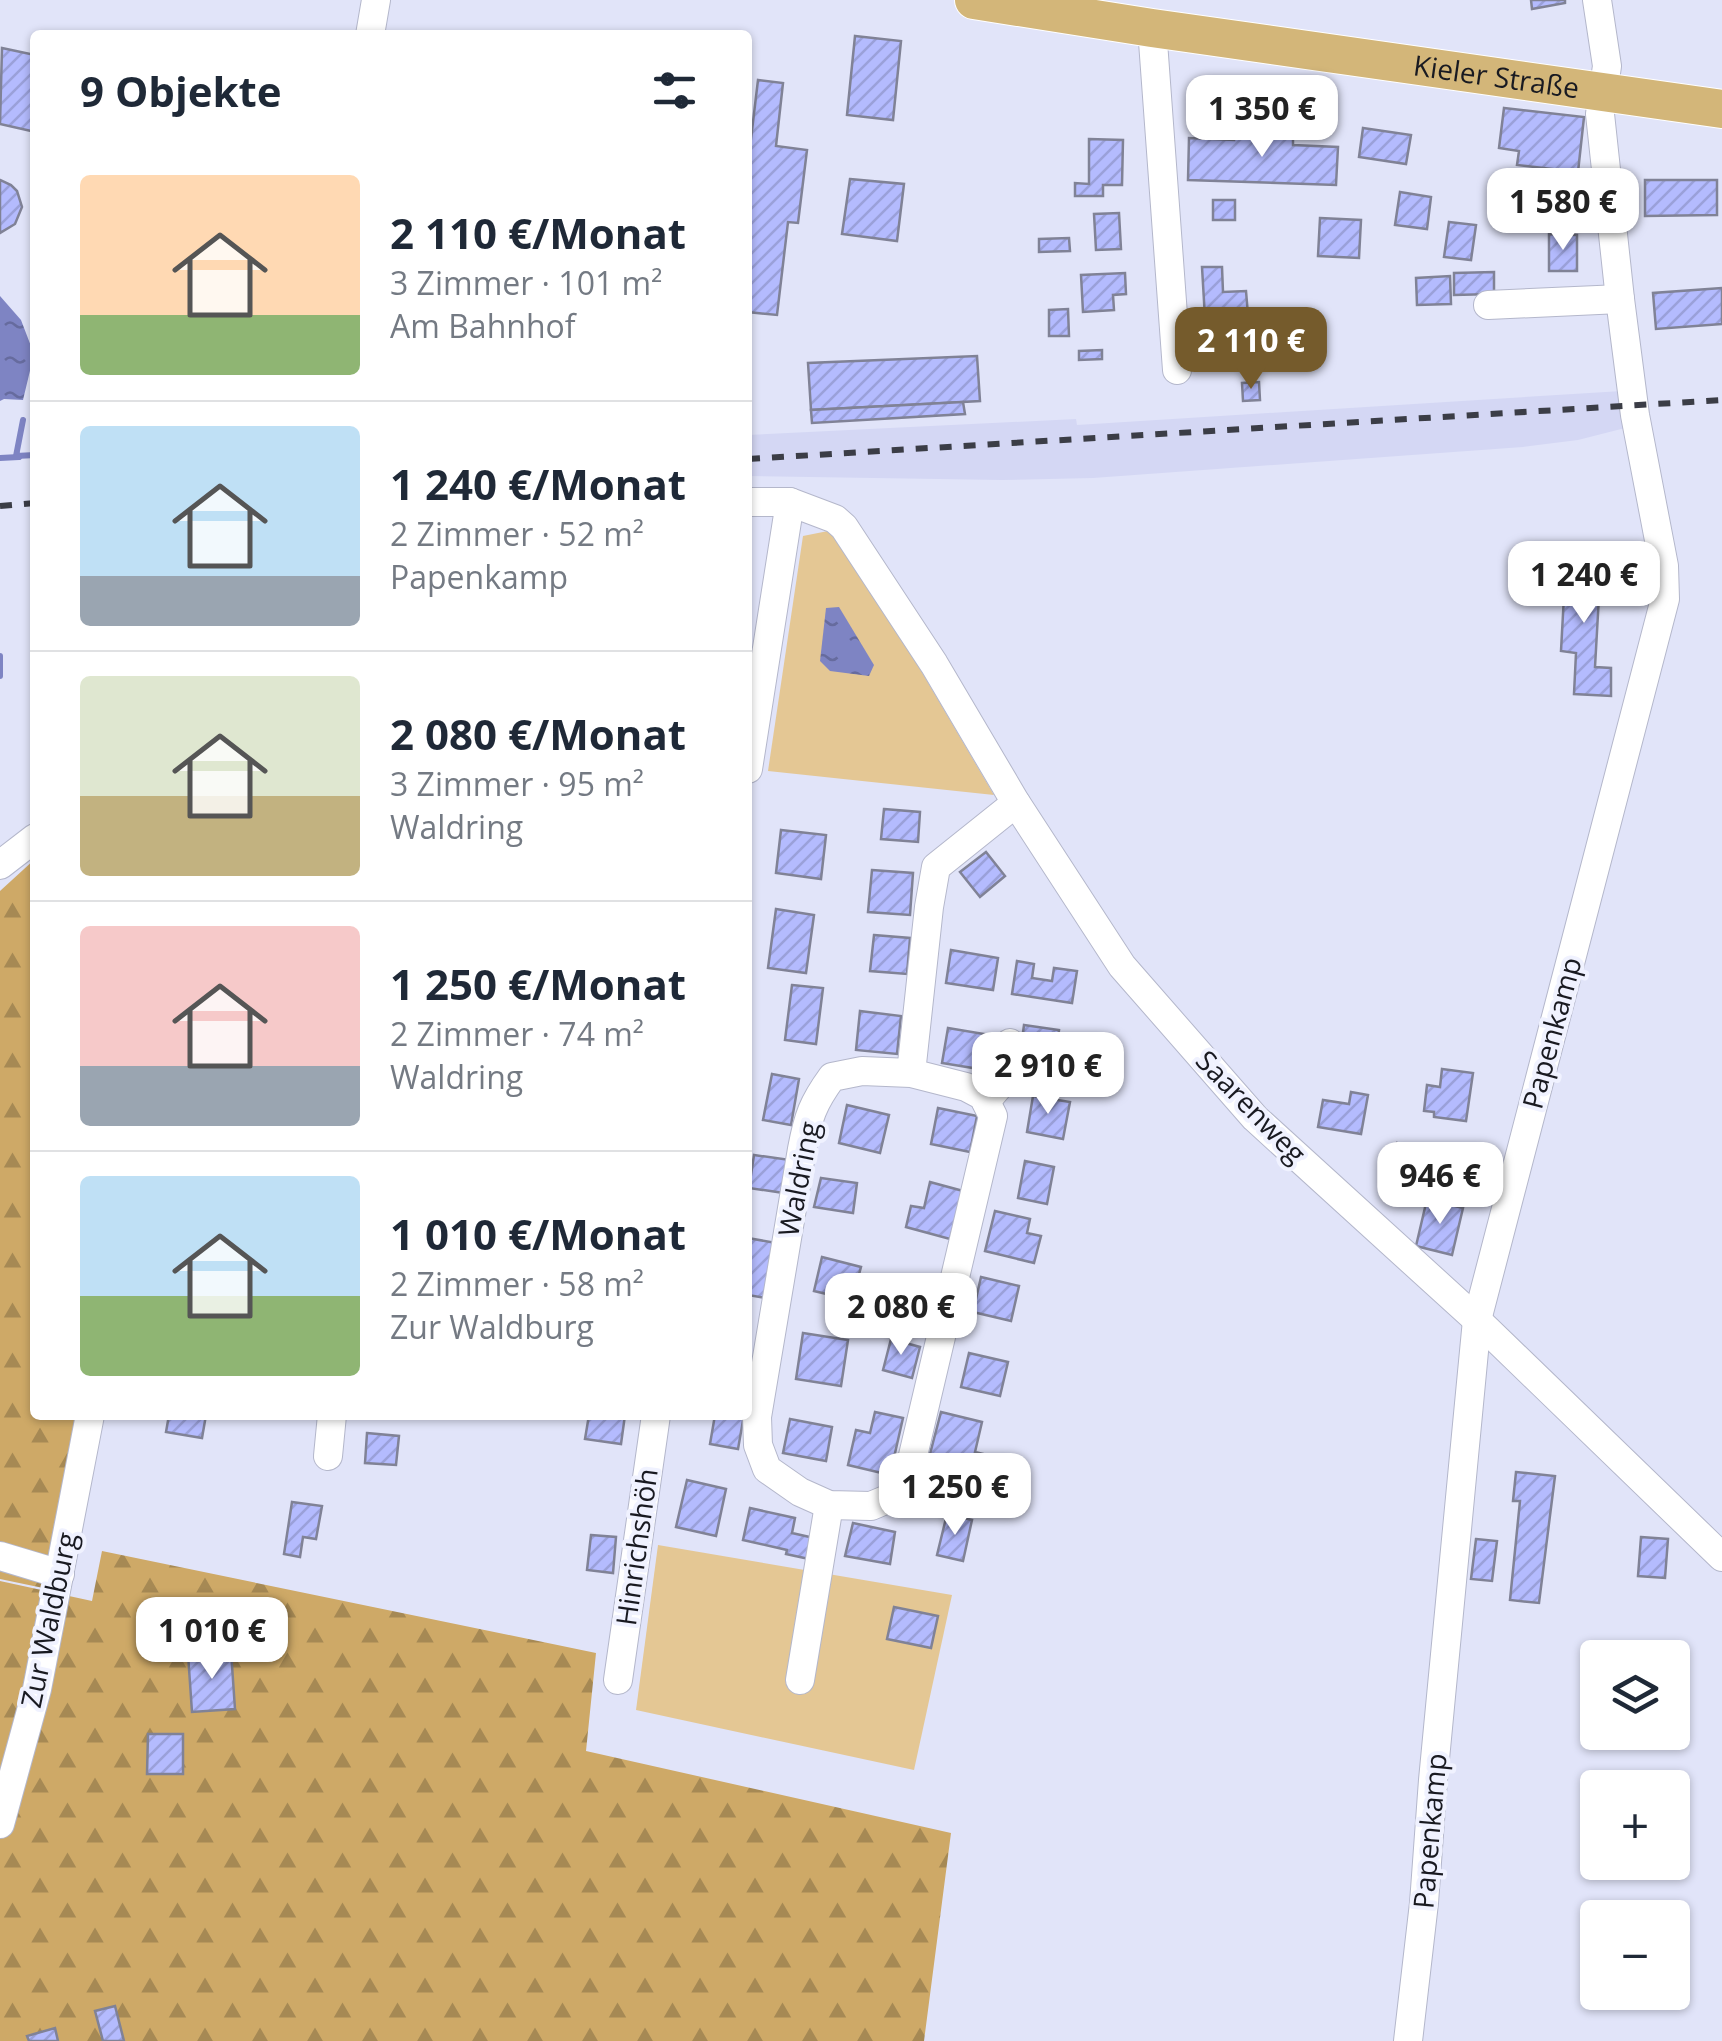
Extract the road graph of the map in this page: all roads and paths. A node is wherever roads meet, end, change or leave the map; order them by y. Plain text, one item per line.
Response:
1 (376, 0) edge
2 (974, 0) edge
3 (1596, 0) edge
4 (1116, 11) edge
5 (1152, 28) junction
6 (371, 30) edge
7 (1603, 91) junction
8 (1722, 109) edge
9 (1620, 299) junction
10 (1488, 305) dead end
11 (1177, 370) dead end
12 (752, 502) edge
13 (790, 502) junction
14 (753, 687) edge
15 (1016, 803) junction
16 (30, 842) edge
17 (0, 864) edge
18 (1010, 1043) dead end
19 (911, 1073) junction
20 (986, 1101) junction
21 (1477, 1320) junction
22 (89, 1420) edge
23 (332, 1420) edge
24 (655, 1420) edge
25 (328, 1456) dead end
26 (830, 1505) junction
27 (0, 1556) edge
28 (1722, 1557) edge
29 (60, 1574) junction
30 (618, 1680) dead end
31 (800, 1680) dead end
32 (0, 1824) edge
33 (1408, 2041) edge

1 - 6 street
2 - 4 main road, Kieler Straße
3 - 7 street, Papenkamp
4 - 5 main road, Kieler Straße
5 - 7 main road, Kieler Straße
5 - 11 street
7 - 8 main road, Kieler Straße
7 - 9 street, Papenkamp
9 - 10 street
9 - 21 street, Papenkamp
12 - 13 street
13 - 14 street
13 - 15 street, Saarenweg
15 - 19 street
15 - 21 street, Saarenweg
16 - 17 street
18 - 20 street
19 - 20 street, Waldring
19 - 26 street, Waldring
20 - 26 street
21 - 28 street, Saarenweg
21 - 33 street, Papenkamp
22 - 29 street, Zur Waldburg
23 - 25 street
24 - 30 street, Hinrichshöh
26 - 31 street
27 - 29 street
29 - 32 street, Zur Waldburg

